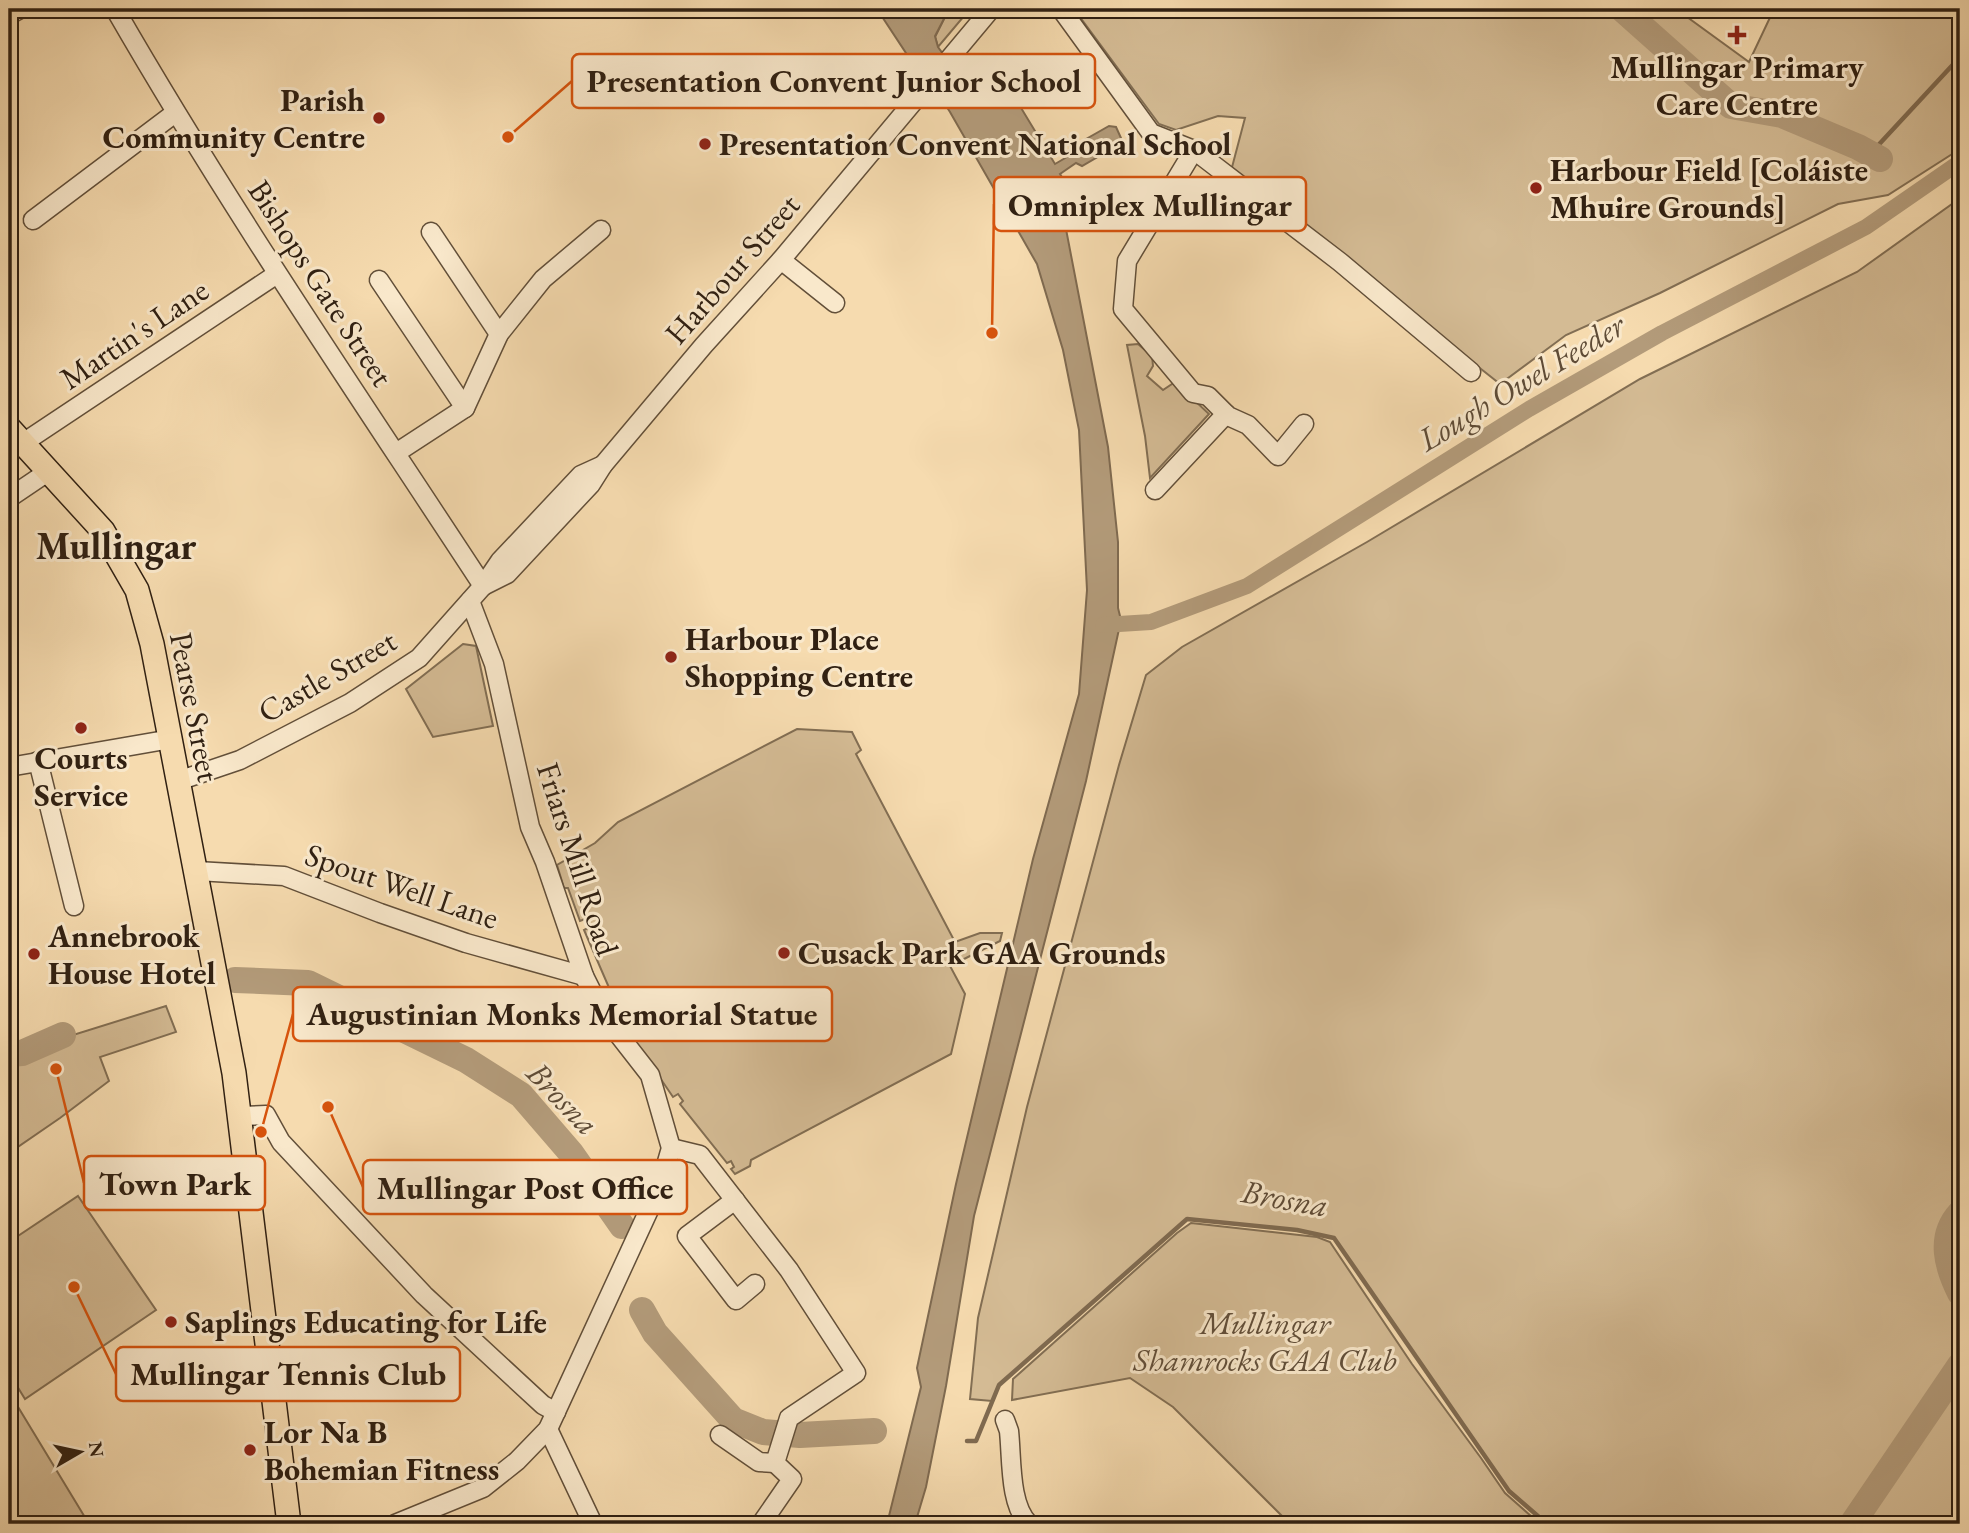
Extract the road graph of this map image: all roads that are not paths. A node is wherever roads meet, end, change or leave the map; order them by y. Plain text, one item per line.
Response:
1 (20, 9) edge
2 (115, 9) edge
3 (991, 9) edge
4 (1061, 9) edge
5 (9, 15) edge
6 (175, 113) junction
7 (1194, 150) junction
8 (33, 220) dead end
9 (601, 230) dead end
10 (431, 232) dead end
11 (781, 260) junction
12 (277, 274) junction
13 (379, 280) dead end
14 (835, 303) dead end
15 (499, 334) junction
16 (1471, 372) dead end
17 (464, 408) junction
18 (1226, 414) junction
19 (1304, 424) dead end
20 (16, 435) edge
21 (396, 453) junction
22 (49, 471) junction
23 (1155, 490) dead end
24 (9, 498) edge
25 (483, 586) junction
26 (470, 601) junction
27 (171, 738) junction
28 (38, 761) junction
29 (9, 767) edge
30 (178, 781) junction
31 (197, 871) junction
32 (74, 906) dead end
33 (584, 976) junction
34 (240, 1116) junction
35 (671, 1149) junction
36 (735, 1200) junction
37 (755, 1284) dead end
38 (552, 1420) junction
39 (1005, 1420) dead end
40 (720, 1435) dead end
41 (775, 1463) junction
42 (289, 1524) edge
43 (395, 1524) edge
44 (593, 1524) edge
45 (761, 1524) edge
46 (1029, 1524) edge

1 - 5 street
2 - 6 street, Bishops Gate Street
3 - 11 street, Harbour Street
4 - 7 street
6 - 8 street
6 - 12 street, Bishops Gate Street
7 - 16 street
7 - 18 street
9 - 15 street
10 - 15 street
11 - 14 street
11 - 25 street, Harbour Street
12 - 20 street, Martin's Lane
12 - 21 street, Bishops Gate Street
13 - 17 street
15 - 17 street
17 - 21 street
18 - 19 street
18 - 23 street
20 - 22 main road, Pearse Street
21 - 25 street, Bishops Gate Street
22 - 24 street
22 - 27 main road, Pearse Street
25 - 26 street, Castle Street
26 - 30 street, Castle Street
26 - 33 street, Friars Mill Road
27 - 28 street
27 - 30 main road, Pearse Street
28 - 29 street
28 - 32 street
30 - 31 main road, Pearse Street
31 - 33 street, Spout Well Lane
31 - 34 main road, Pearse Street
33 - 35 street, Friars Mill Road
34 - 38 street
34 - 42 main road, Pearse Street
35 - 36 street
35 - 38 street
36 - 37 street
36 - 41 street
38 - 43 street
38 - 44 street
39 - 46 street
40 - 41 street
41 - 45 street

